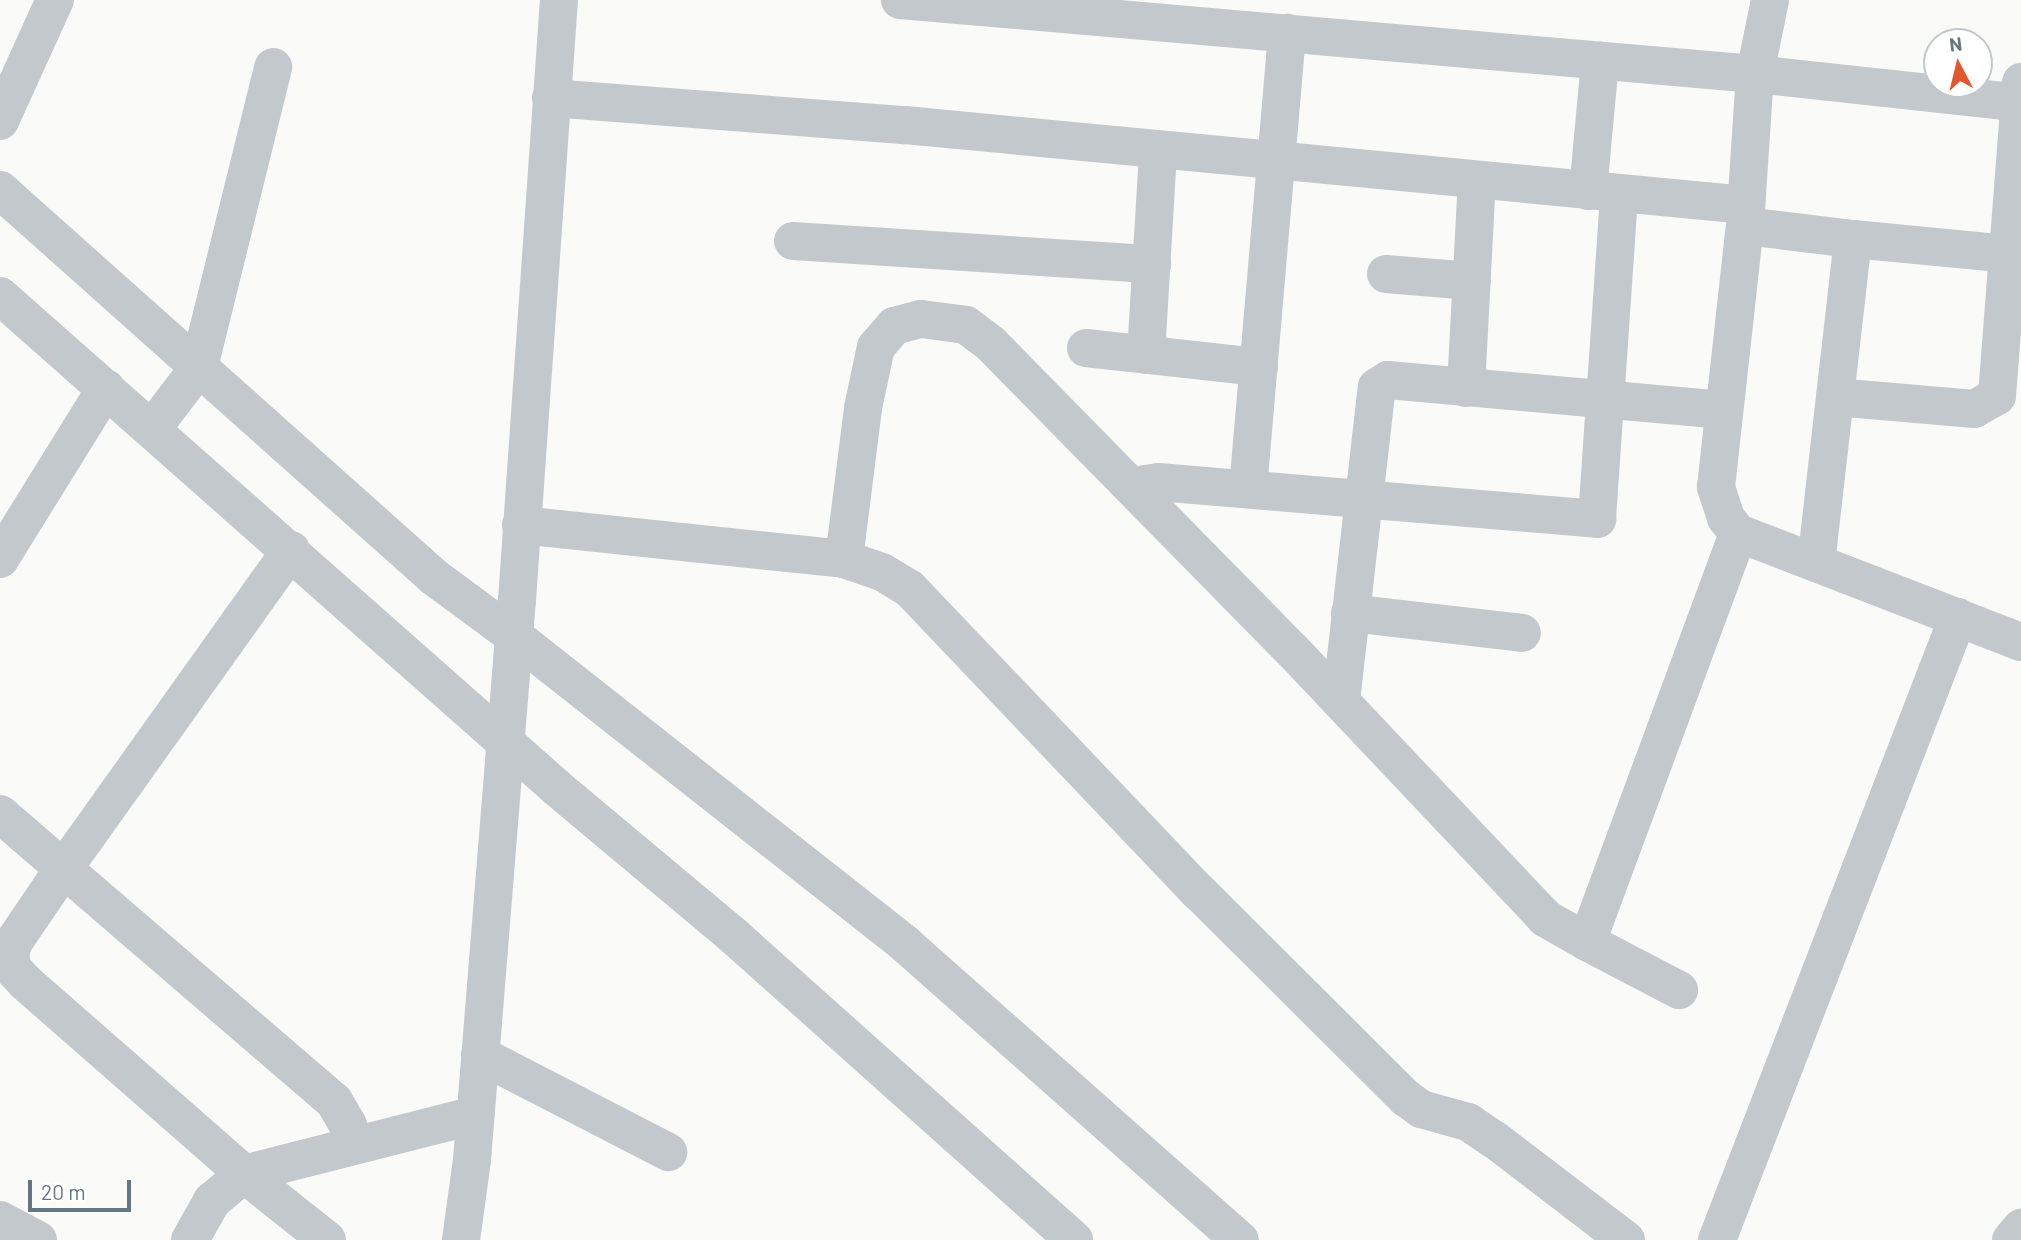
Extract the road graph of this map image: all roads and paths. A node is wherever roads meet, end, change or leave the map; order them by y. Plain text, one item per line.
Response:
1 (55, 0) edge
2 (559, 0) edge
3 (900, 0) edge
4 (1770, 0) edge
5 (1158, 11) edge
6 (1287, 33) junction
7 (1600, 61) junction
8 (273, 67) dead end
9 (1755, 75) junction
10 (2021, 82) edge
11 (551, 98) junction
12 (2021, 103) edge
13 (0, 121) edge
14 (1158, 150) junction
15 (1278, 161) junction
16 (1477, 180) junction
17 (0, 190) edge
18 (1604, 193) junction
19 (1745, 216) junction
20 (1853, 239) junction
21 (793, 241) dead end
22 (2010, 254) junction
23 (1152, 264) junction
24 (1386, 274) dead end
25 (1472, 281) junction
26 (0, 296) edge
27 (1086, 348) dead end
28 (1146, 355) junction
29 (1259, 367) junction
30 (199, 368) junction
31 (1466, 387) junction
32 (106, 388) junction
33 (1835, 397) junction
34 (1605, 401) junction
35 (1724, 410) junction
36 (152, 429) junction
37 (1131, 486) junction
38 (1248, 489) junction
39 (1362, 499) junction
40 (521, 525) junction
41 (1738, 533) junction
42 (291, 550) junction
43 (0, 559) edge
44 (844, 559) junction
45 (1816, 562) junction
46 (1350, 613) junction
47 (1958, 617) junction
48 (1522, 633) dead end
49 (514, 636) junction
50 (2021, 642) edge
51 (1341, 701) junction
52 (506, 739) junction
53 (0, 814) edge
54 (64, 868) junction
55 (1587, 942) junction
56 (1679, 990) dead end
57 (480, 1055) junction
58 (476, 1115) junction
59 (352, 1146) junction
60 (668, 1152) dead end
61 (244, 1174) junction
62 (0, 1220) edge
63 (2021, 1228) edge
64 (38, 1240) edge
65 (190, 1240) edge
66 (327, 1240) edge
67 (461, 1240) edge
68 (1074, 1240) edge
69 (1240, 1240) edge
70 (1626, 1240) edge
71 (1717, 1240) edge
72 (2011, 1240) edge

1 - 13 street
2 - 11 street
3 - 5 street
4 - 9 street
5 - 6 street
6 - 7 street
6 - 15 street
7 - 9 street
7 - 18 street
8 - 30 street
9 - 12 street
9 - 19 street
10 - 12 street
11 - 14 street
11 - 40 street
12 - 22 street
14 - 15 street
14 - 23 street
15 - 16 street
15 - 29 street
16 - 18 street
16 - 25 street
17 - 30 street
18 - 19 street
18 - 34 street
19 - 20 street
19 - 35 street
20 - 22 street
20 - 33 street
21 - 23 street
22 - 33 street
23 - 28 street
24 - 25 street
25 - 31 street
26 - 32 street
27 - 28 street
28 - 29 street
29 - 38 street
30 - 36 street
30 - 49 street
31 - 34 street
31 - 39 street
32 - 36 street
32 - 43 street
33 - 45 street
34 - 35 street
34 - 39 street
35 - 41 street
36 - 42 street
37 - 38 street
37 - 44 street
37 - 51 street
38 - 39 street
39 - 46 street
40 - 44 street
40 - 49 street
41 - 45 street
41 - 55 street
42 - 52 street
42 - 54 street
44 - 70 street
45 - 47 street
46 - 48 street
46 - 51 street
47 - 50 street
47 - 71 street
49 - 52 street
49 - 69 street
51 - 55 street
52 - 57 street
52 - 68 street
53 - 54 street
54 - 59 street
54 - 61 street
55 - 56 street
57 - 58 street
57 - 60 street
58 - 59 street
58 - 67 street
59 - 61 street
61 - 65 street
61 - 66 street
62 - 64 street
63 - 72 street

